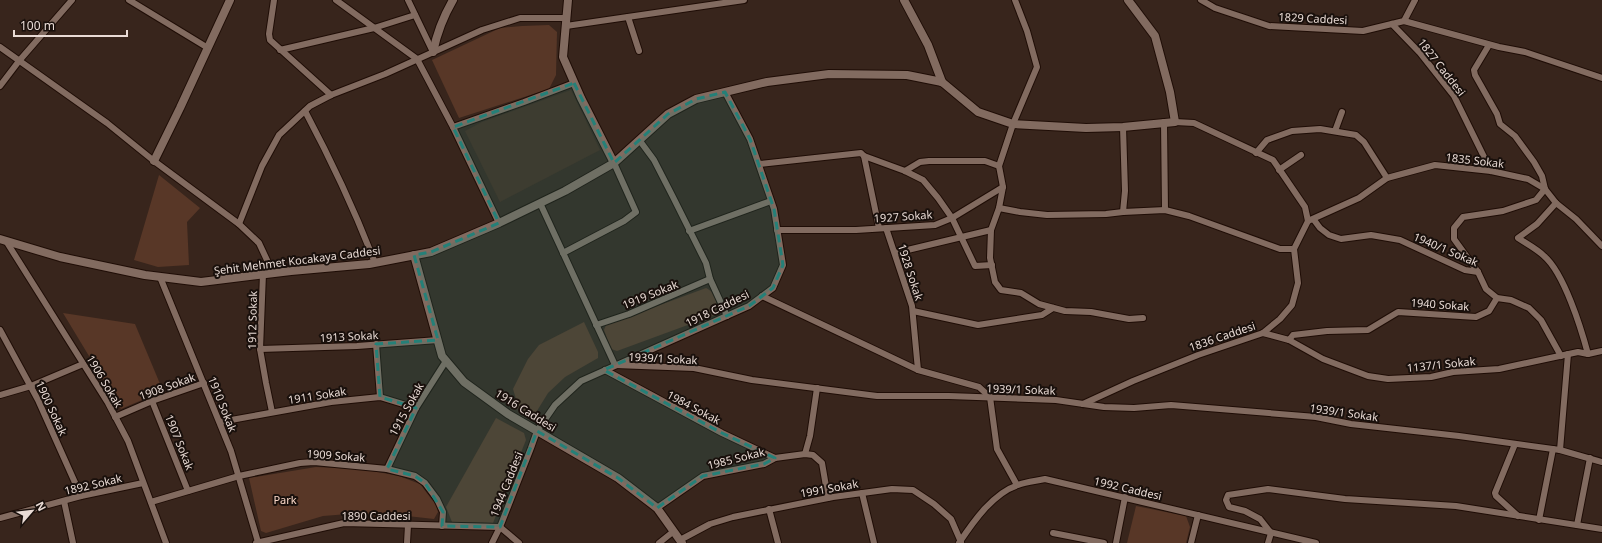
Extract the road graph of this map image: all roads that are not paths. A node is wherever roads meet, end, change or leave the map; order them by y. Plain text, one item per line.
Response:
1 (72, 0) edge
2 (129, 0) edge
3 (143, 0) edge
4 (230, 0) edge
5 (274, 0) edge
6 (336, 0) edge
7 (408, 0) edge
8 (453, 0) edge
9 (568, 0) edge
10 (744, 0) edge
11 (904, 0) edge
12 (1014, 0) edge
13 (1128, 0) edge
14 (1201, 0) edge
15 (1415, 0) edge
16 (726, 2) edge
17 (139, 7) junction
18 (416, 14) junction
19 (628, 17) junction
20 (1404, 21) junction
21 (566, 22) junction
22 (1392, 24) junction
23 (374, 28) junction
24 (1489, 45) junction
25 (0, 48) edge
26 (208, 48) junction
27 (280, 50) junction
28 (640, 51) dead end
29 (433, 52) junction
30 (417, 59) junction
31 (19, 60) junction
32 (1602, 78) edge
33 (942, 82) junction
34 (574, 83) junction
35 (0, 86) edge
36 (725, 92) junction
37 (331, 95) junction
38 (305, 111) junction
39 (1342, 112) dead end
40 (1164, 122) junction
41 (1175, 122) junction
42 (1013, 124) junction
43 (453, 127) junction
44 (1123, 127) junction
45 (1334, 131) junction
46 (640, 141) junction
47 (1256, 152) junction
48 (1301, 155) dead end
49 (864, 156) junction
50 (154, 161) junction
51 (614, 163) junction
52 (759, 164) junction
53 (999, 166) junction
54 (1279, 170) junction
55 (905, 171) junction
56 (1491, 171) junction
57 (1386, 178) junction
58 (1003, 187) junction
59 (1545, 189) junction
60 (771, 201) junction
61 (540, 203) junction
62 (1556, 203) junction
63 (999, 208) junction
64 (1165, 210) junction
65 (1123, 212) junction
66 (952, 218) junction
67 (1311, 221) junction
68 (499, 223) junction
69 (239, 224) junction
70 (880, 228) junction
71 (886, 228) junction
72 (777, 230) junction
73 (991, 230) junction
74 (689, 231) junction
75 (962, 237) junction
76 (3, 240) edge
77 (1602, 246) edge
78 (1294, 249) junction
79 (563, 253) junction
80 (895, 253) junction
81 (414, 255) junction
82 (375, 263) junction
83 (992, 265) junction
84 (1478, 272) junction
85 (273, 273) junction
86 (263, 274) junction
87 (160, 277) junction
88 (710, 279) junction
89 (762, 296) junction
90 (1497, 298) junction
91 (1053, 308) junction
92 (913, 311) junction
93 (727, 316) junction
94 (1143, 318) dead end
95 (596, 325) junction
96 (1, 332) edge
97 (1263, 333) junction
98 (438, 340) junction
99 (1289, 340) junction
100 (376, 344) junction
101 (260, 349) junction
102 (1602, 351) edge
103 (1568, 354) junction
104 (1588, 354) junction
105 (1561, 356) junction
106 (446, 361) junction
107 (83, 364) junction
108 (615, 365) junction
109 (605, 370) junction
110 (918, 370) junction
111 (204, 383) junction
112 (31, 386) junction
113 (817, 388) junction
114 (0, 395) edge
115 (380, 397) junction
116 (990, 398) junction
117 (152, 401) junction
118 (1083, 404) junction
119 (416, 408) junction
120 (272, 412) junction
121 (115, 417) junction
122 (220, 422) junction
123 (537, 431) junction
124 (1514, 444) junction
125 (1553, 449) junction
126 (1560, 450) junction
127 (805, 454) junction
128 (775, 458) junction
129 (1590, 458) junction
130 (1602, 462) edge
131 (386, 468) junction
132 (239, 476) junction
133 (143, 483) junction
134 (1017, 485) junction
135 (188, 491) junction
136 (862, 493) junction
137 (81, 496) junction
138 (1125, 497) junction
139 (828, 498) junction
140 (64, 501) junction
141 (151, 502) junction
142 (657, 508) junction
143 (769, 510) junction
144 (1198, 515) junction
145 (1519, 517) junction
146 (0, 518) edge
147 (1539, 520) junction
148 (408, 525) junction
149 (1577, 525) junction
150 (442, 526) junction
151 (500, 527) junction
152 (1602, 528) edge
153 (674, 531) junction
154 (1053, 533) dead end
155 (1271, 533) junction
156 (494, 541) edge
157 (256, 542) edge
158 (681, 542) edge
159 (72, 543) edge
160 (166, 543) edge
161 (407, 543) edge
162 (519, 543) edge
163 (660, 543) edge
164 (778, 543) edge
165 (874, 543) edge
166 (960, 543) edge
167 (1104, 543) edge
168 (1116, 543) edge
169 (1191, 543) edge
170 (1268, 543) edge
171 (1316, 543) edge

1 - 31 street
2 - 17 street
3 - 17 street
4 - 26 street
5 - 27 street
6 - 23 street
7 - 18 street
8 - 29 street
9 - 21 street
10 - 16 street
11 - 33 street
12 - 42 street
13 - 41 street
14 - 22 street, 1829 Caddesi
15 - 20 street
16 - 19 street
17 - 26 street
18 - 23 street
18 - 29 street
19 - 21 street
19 - 28 street
20 - 22 street, 1829 Caddesi
20 - 24 street
21 - 29 street
21 - 34 street
22 - 56 street, 1827 Caddesi
23 - 27 street
23 - 30 street
24 - 32 street
24 - 59 street
25 - 31 street
26 - 50 street
27 - 37 street
29 - 30 street
30 - 37 street
30 - 43 street
31 - 35 street
31 - 50 street
33 - 36 street, Şehit Mehmet Kocakaya Caddesi
33 - 42 street, Şehit Mehmet Kocakaya Caddesi
34 - 43 street
34 - 51 street
36 - 46 street, Şehit Mehmet Kocakaya Caddesi
36 - 52 street, 1918 Caddesi
37 - 38 street
38 - 69 street
38 - 82 street
39 - 45 street
40 - 41 street, Şehit Mehmet Kocakaya Caddesi
40 - 44 street, Şehit Mehmet Kocakaya Caddesi
40 - 64 street
41 - 47 street
42 - 44 street, Şehit Mehmet Kocakaya Caddesi
42 - 53 street
43 - 68 street
44 - 65 street
45 - 47 street
45 - 57 street
46 - 51 street, Şehit Mehmet Kocakaya Caddesi
46 - 74 street
47 - 54 street
48 - 54 street
49 - 52 street
49 - 55 street
49 - 70 street
50 - 69 street
51 - 61 street, Şehit Mehmet Kocakaya Caddesi
51 - 79 street
52 - 60 street, 1918 Caddesi
53 - 55 street
53 - 58 street
54 - 67 street
55 - 66 street
56 - 57 street, 1835 Sokak
56 - 59 street, 1835 Sokak
57 - 67 street, 1835 Sokak
58 - 63 street
58 - 66 street, 1927 Sokak
59 - 62 street, 1835 Sokak
59 - 84 street
60 - 72 street, 1918 Caddesi
60 - 74 street
61 - 68 street, Şehit Mehmet Kocakaya Caddesi
61 - 79 street, 1939/1 Sokak
62 - 77 street, 1835 Sokak
62 - 104 street
63 - 65 street
63 - 73 street
64 - 65 street
64 - 78 street
66 - 71 street, 1927 Sokak
66 - 75 street
67 - 78 street
67 - 84 street, 1940/1 Sokak
68 - 81 street, Şehit Mehmet Kocakaya Caddesi
69 - 85 street
70 - 71 street, 1927 Sokak
70 - 72 street, 1927 Sokak
71 - 80 street, 1928 Sokak
72 - 89 street, 1918 Caddesi
73 - 75 street
73 - 83 street
74 - 88 street
75 - 80 street
75 - 83 street
76 - 87 street, Şehit Mehmet Kocakaya Caddesi
76 - 107 street, 1906 Sokak
78 - 97 street, 1836 Caddesi
79 - 95 street, 1939/1 Sokak
80 - 92 street, 1928 Sokak
81 - 82 street, Şehit Mehmet Kocakaya Caddesi
81 - 98 street, 1916 Caddesi
82 - 85 street, Şehit Mehmet Kocakaya Caddesi
83 - 91 street
84 - 90 street, 1940/1 Sokak
85 - 86 street, Şehit Mehmet Kocakaya Caddesi
86 - 87 street, Şehit Mehmet Kocakaya Caddesi
86 - 101 street, 1912 Sokak
87 - 111 street, 1910 Sokak
88 - 93 street
88 - 95 street, 1919 Sokak
89 - 93 street, 1918 Caddesi
89 - 110 street
90 - 99 street, 1940 Sokak
90 - 105 street
91 - 92 street
91 - 94 street
92 - 110 street, 1928 Sokak
93 - 108 street, 1918 Caddesi
95 - 108 street, 1939/1 Sokak
96 - 112 street, 1900 Sokak
97 - 99 street, 1137/1 Sokak
97 - 118 street, 1836 Caddesi
98 - 100 street, 1913 Sokak
98 - 106 street, 1916 Caddesi
99 - 105 street, 1137/1 Sokak
100 - 101 street, 1913 Sokak
100 - 115 street
101 - 120 street, 1912 Sokak
102 - 104 street, 1137/1 Sokak
103 - 104 street, 1137/1 Sokak
103 - 105 street, 1137/1 Sokak
103 - 126 street
106 - 119 street, 1915 Sokak
106 - 123 street, 1916 Caddesi
107 - 112 street
107 - 121 street, 1906 Sokak
108 - 109 street, 1918 Caddesi
108 - 113 street, 1939/1 Sokak
109 - 123 street, 1918 Caddesi
109 - 128 street, 1984 Sokak
110 - 116 street
111 - 117 street, 1908 Sokak
111 - 122 street, 1910 Sokak
112 - 114 street
112 - 137 street, 1900 Sokak
113 - 116 street, 1939/1 Sokak
113 - 127 street
115 - 119 street, 1911 Sokak
115 - 120 street, 1911 Sokak
116 - 118 street, 1939/1 Sokak
116 - 134 street
117 - 121 street, 1908 Sokak
117 - 135 street, 1907 Sokak
118 - 124 street, 1939/1 Sokak
119 - 131 street, 1915 Sokak
120 - 122 street, 1911 Sokak
121 - 133 street, 1906 Sokak
122 - 132 street, 1910 Sokak
123 - 142 street, 1916 Caddesi
123 - 151 street, 1944 Caddesi
124 - 125 street, 1939/1 Sokak
124 - 145 street
125 - 126 street, 1939/1 Sokak
125 - 147 street
126 - 129 street, 1939/1 Sokak
127 - 128 street, 1985 Sokak
127 - 139 street
128 - 142 street, 1985 Sokak
129 - 130 street, 1939/1 Sokak
129 - 149 street
131 - 132 street, 1909 Sokak
131 - 150 street, 1909 Sokak
132 - 135 street, 1909 Sokak
132 - 157 street, 1910 Sokak
133 - 137 street, 1892 Sokak
133 - 141 street, 1906 Sokak
134 - 138 street, 1992 Caddesi
134 - 166 street, 1992 Caddesi
135 - 141 street, 1909 Sokak
136 - 139 street, 1991 Sokak
136 - 165 street
136 - 166 street, 1991 Sokak
137 - 140 street, 1892 Sokak
138 - 144 street, 1992 Caddesi
138 - 168 street
139 - 143 street, 1991 Sokak
140 - 146 street, 1892 Sokak
140 - 159 street
141 - 160 street, 1906 Sokak
142 - 153 street, 1916 Caddesi
143 - 158 street, 1991 Sokak
143 - 164 street
144 - 155 street, 1992 Caddesi
144 - 169 street
145 - 147 street
145 - 155 street
147 - 149 street
148 - 150 street, 1890 Caddesi
148 - 157 street, 1890 Caddesi
148 - 161 street
149 - 152 street
150 - 151 street, 1890 Caddesi
151 - 156 street, 1944 Caddesi
151 - 162 street
153 - 158 street, 1916 Caddesi
153 - 163 street
154 - 167 street
155 - 170 street
155 - 171 street, 1992 Caddesi

